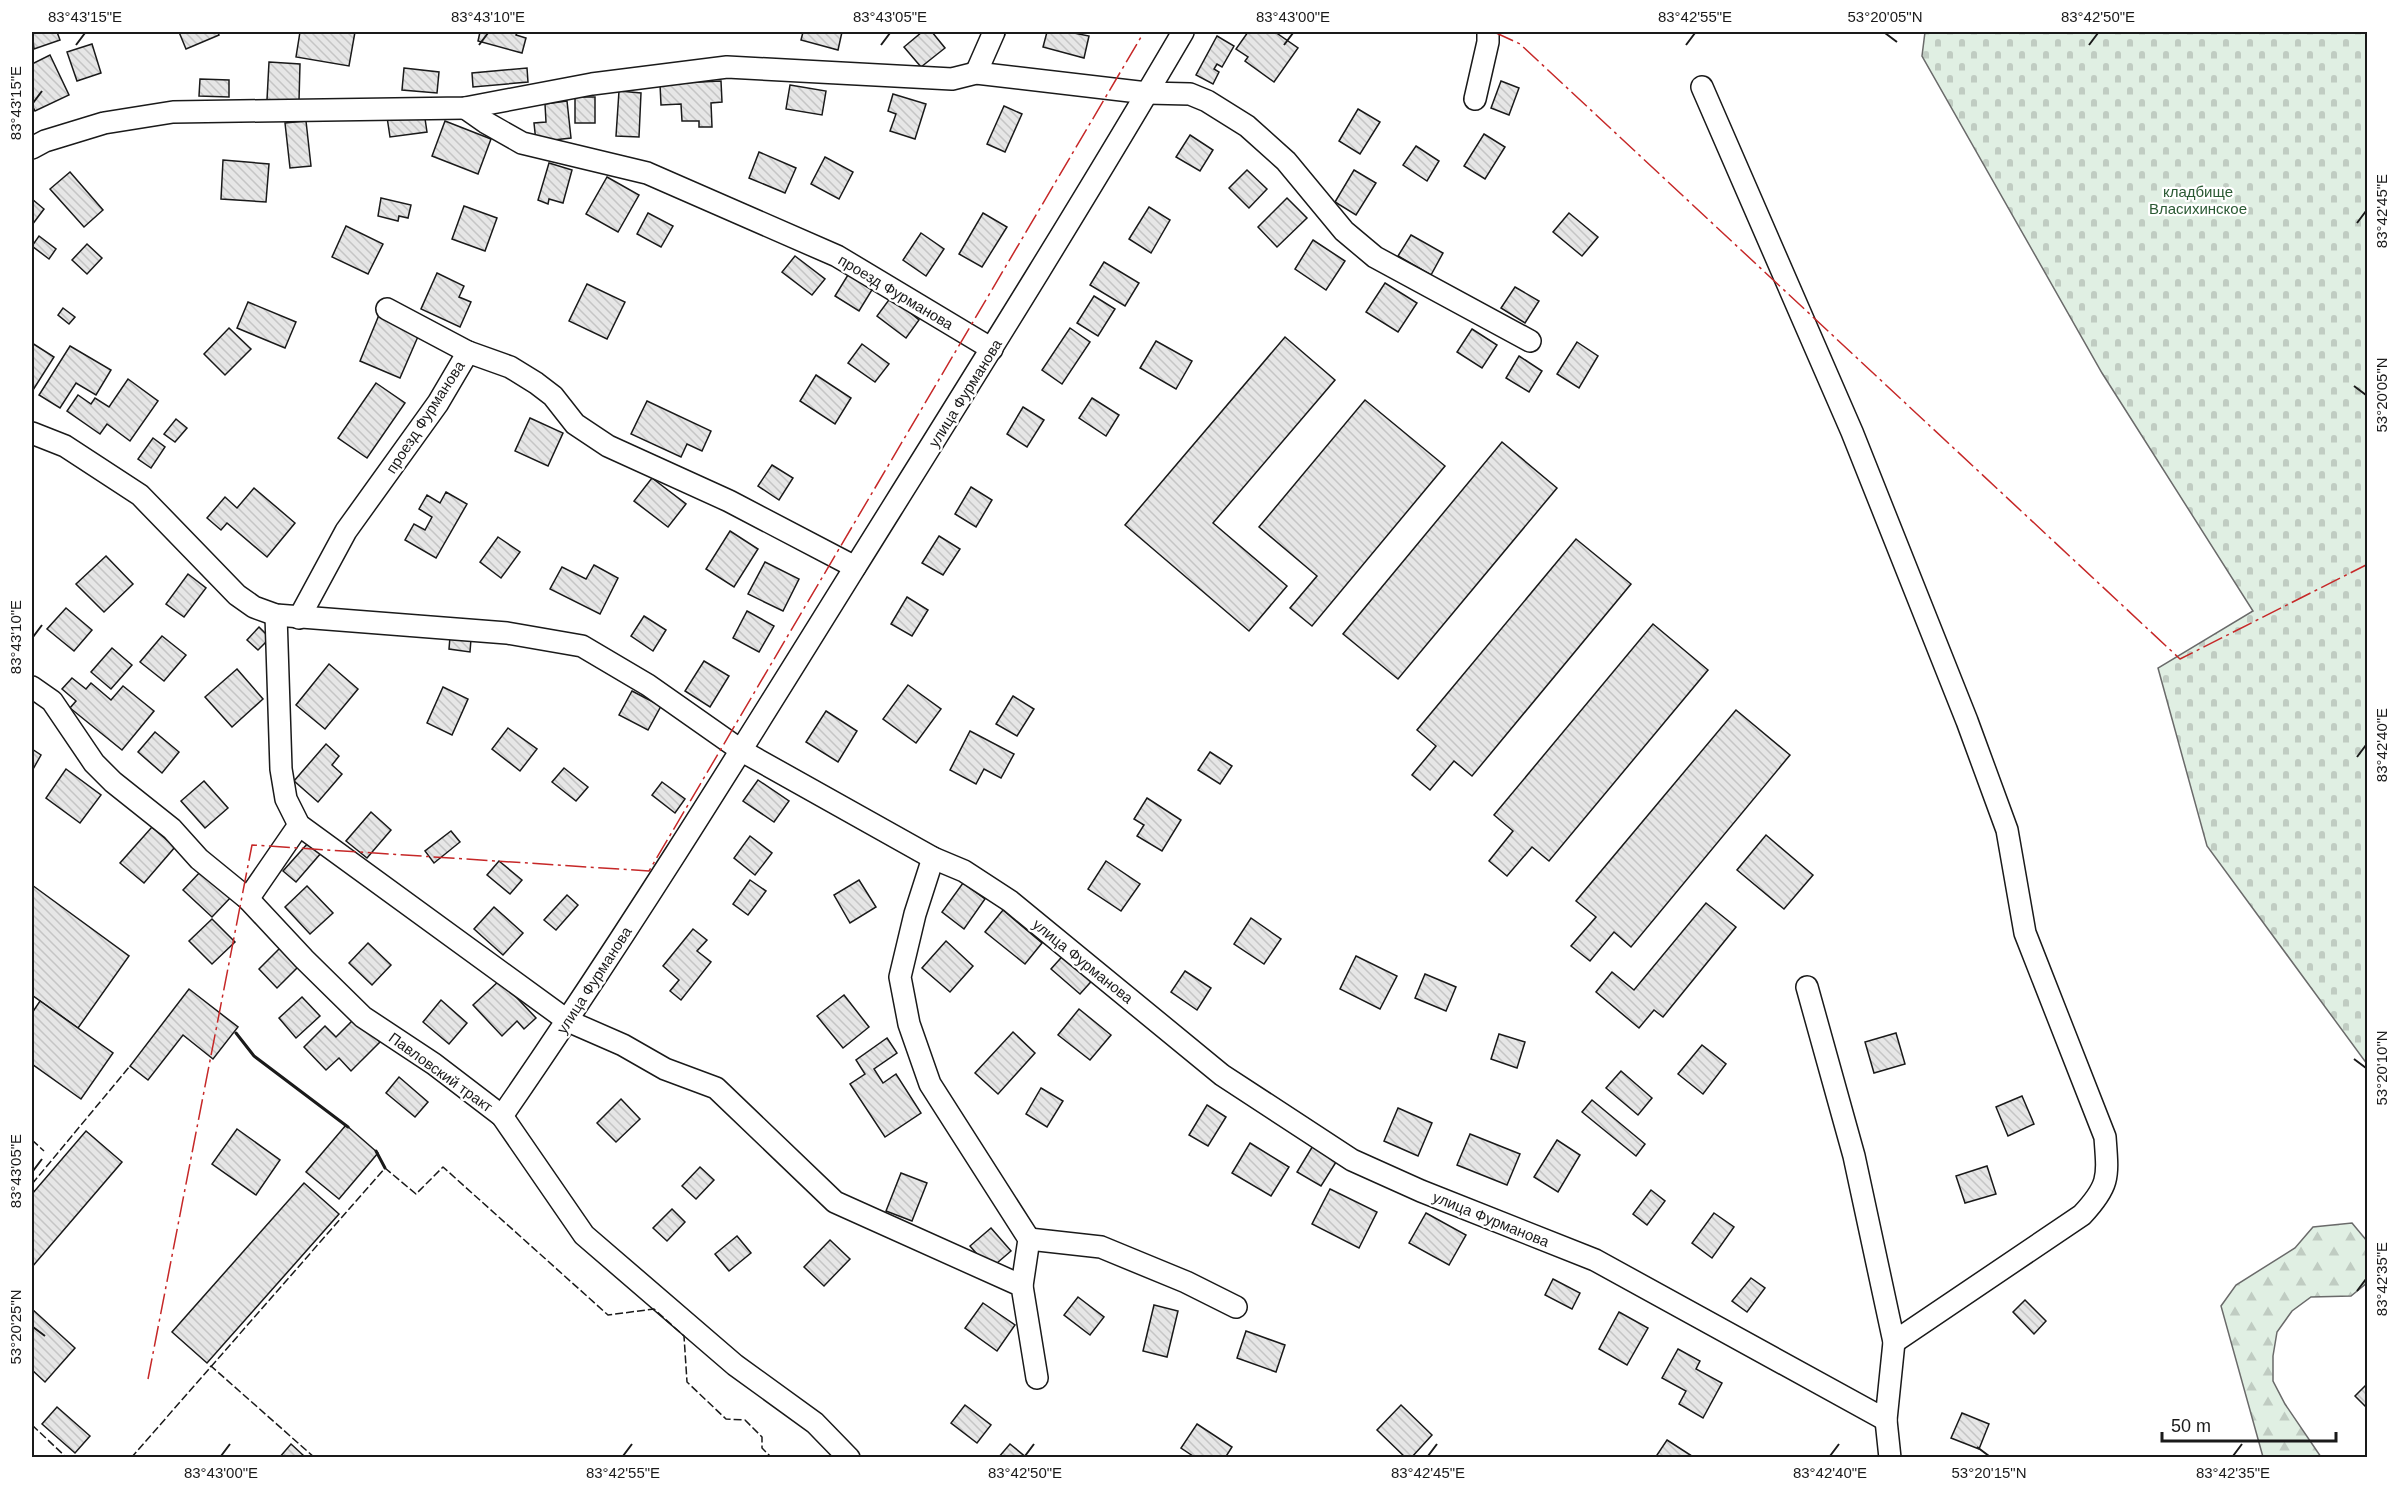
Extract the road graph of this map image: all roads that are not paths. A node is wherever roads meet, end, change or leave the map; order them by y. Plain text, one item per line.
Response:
1 (994, 32) edge
2 (1183, 32) edge
3 (1488, 32) edge
4 (976, 73) junction
5 (1702, 87) dead end
6 (1147, 93) junction
7 (1475, 99) dead end
8 (465, 108) junction
9 (32, 148) edge
10 (387, 309) dead end
11 (1530, 341) dead end
12 (992, 350) junction
13 (468, 352) junction
14 (32, 433) edge
15 (855, 567) junction
16 (276, 615) junction
17 (299, 618) junction
18 (32, 687) edge
19 (742, 751) junction
20 (299, 825) junction
21 (933, 858) junction
22 (248, 899) junction
23 (1807, 987) dead end
24 (568, 1021) junction
25 (502, 1116) junction
26 (1029, 1239) junction
27 (1022, 1286) junction
28 (1236, 1307) dead end
29 (1894, 1342) junction
30 (1037, 1378) dead end
31 (1886, 1420) junction
32 (849, 1458) edge
33 (1890, 1458) edge

1 - 4 street
2 - 6 street, улица Фурманова
3 - 7 street
4 - 6 street
4 - 8 street
5 - 29 street
6 - 11 street
6 - 12 street, улица Фурманова
8 - 9 street
8 - 12 street, проезд Фурманова
10 - 13 street
12 - 15 street, улица Фурманова
13 - 15 street, проезд Фурманова
13 - 17 street, проезд Фурманова
14 - 16 street
15 - 19 street, улица Фурманова
16 - 17 street
16 - 20 street
17 - 19 street
18 - 22 street, Павловский тракт
19 - 21 street, улица Фурманова
19 - 24 street, улица Фурманова
20 - 22 street
20 - 24 street
21 - 26 street
21 - 31 street, улица Фурманова
22 - 25 street, Павловский тракт
23 - 29 street
24 - 25 street, улица Фурманова
24 - 27 street
25 - 32 street, Павловский тракт
26 - 27 street
26 - 28 street
27 - 30 street
29 - 31 street
31 - 33 street

